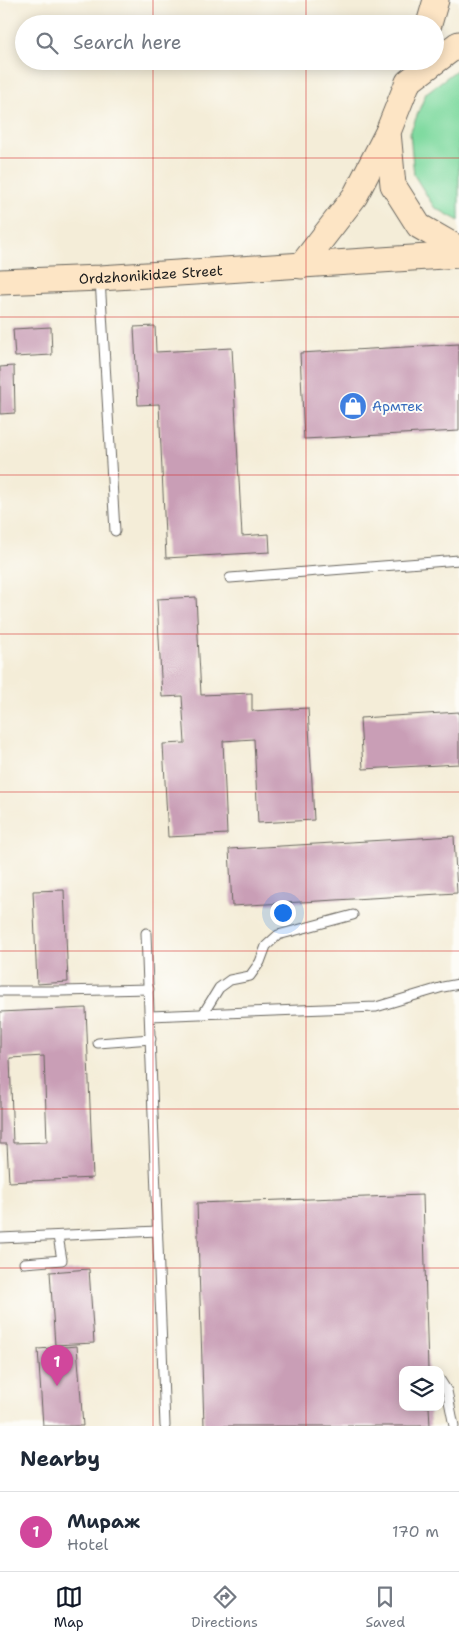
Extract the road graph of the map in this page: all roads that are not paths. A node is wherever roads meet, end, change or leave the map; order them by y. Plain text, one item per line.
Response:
1 (436, 0) edge
2 (432, 15) edge
3 (459, 44) edge
4 (444, 53) edge
5 (412, 72) edge
6 (388, 132) junction
7 (459, 248) edge
8 (459, 256) edge
9 (301, 266) junction
10 (100, 278) junction
11 (0, 282) edge
12 (115, 531) dead end
13 (459, 560) edge
14 (230, 578) dead end
15 (353, 915) dead end
16 (146, 932) dead end
17 (459, 984) edge
18 (149, 989) junction
19 (0, 990) edge
20 (203, 1014) junction
21 (150, 1016) junction
22 (151, 1039) junction
23 (98, 1043) dead end
24 (158, 1231) junction
25 (58, 1236) junction
26 (0, 1238) edge
27 (24, 1263) dead end
28 (444, 1386) edge
29 (165, 1426) edge
30 (454, 1426) edge

1 - 2 main road
3 - 4 main road
5 - 6 main road
6 - 7 main road
6 - 9 main road
8 - 9 main road, Ordzhonikidze Street
9 - 10 main road, Ordzhonikidze Street
10 - 11 main road, Ordzhonikidze Street
10 - 12 lane
13 - 14 lane
15 - 20 lane
16 - 18 lane
17 - 20 lane
18 - 19 lane
18 - 21 lane
20 - 21 lane
21 - 22 lane
22 - 23 lane
22 - 24 lane
24 - 25 lane
24 - 29 lane
25 - 26 lane
25 - 27 lane
28 - 30 lane

